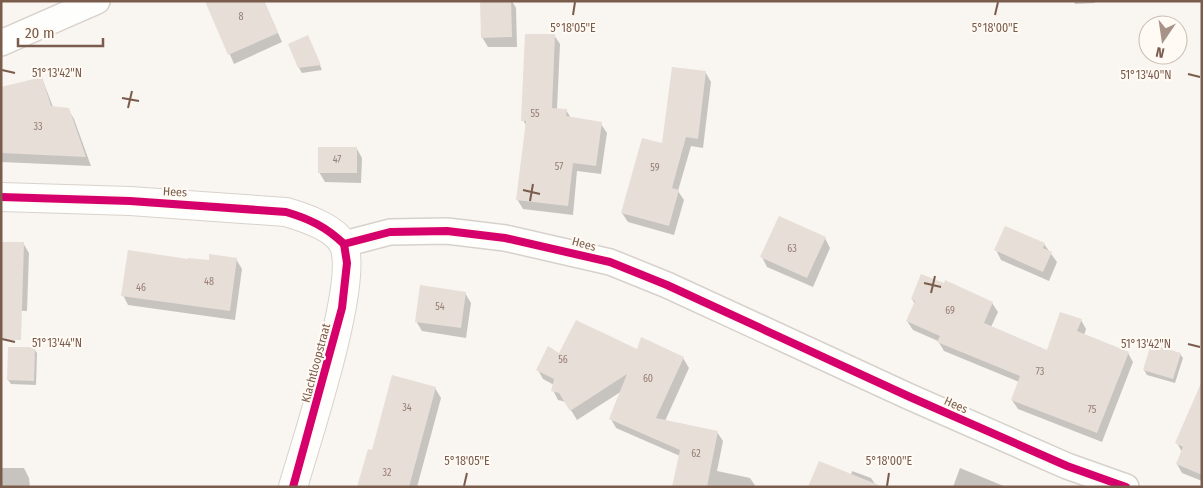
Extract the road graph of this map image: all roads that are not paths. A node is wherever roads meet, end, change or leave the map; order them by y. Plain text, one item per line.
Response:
1 (97, 1) edge
2 (1, 43) edge
3 (1, 197) edge
4 (344, 244) junction
5 (293, 487) edge
6 (1126, 487) edge

1 - 2 street
3 - 4 main road, Hees
4 - 5 main road, Klachtloopstraat
4 - 6 street, Hees

